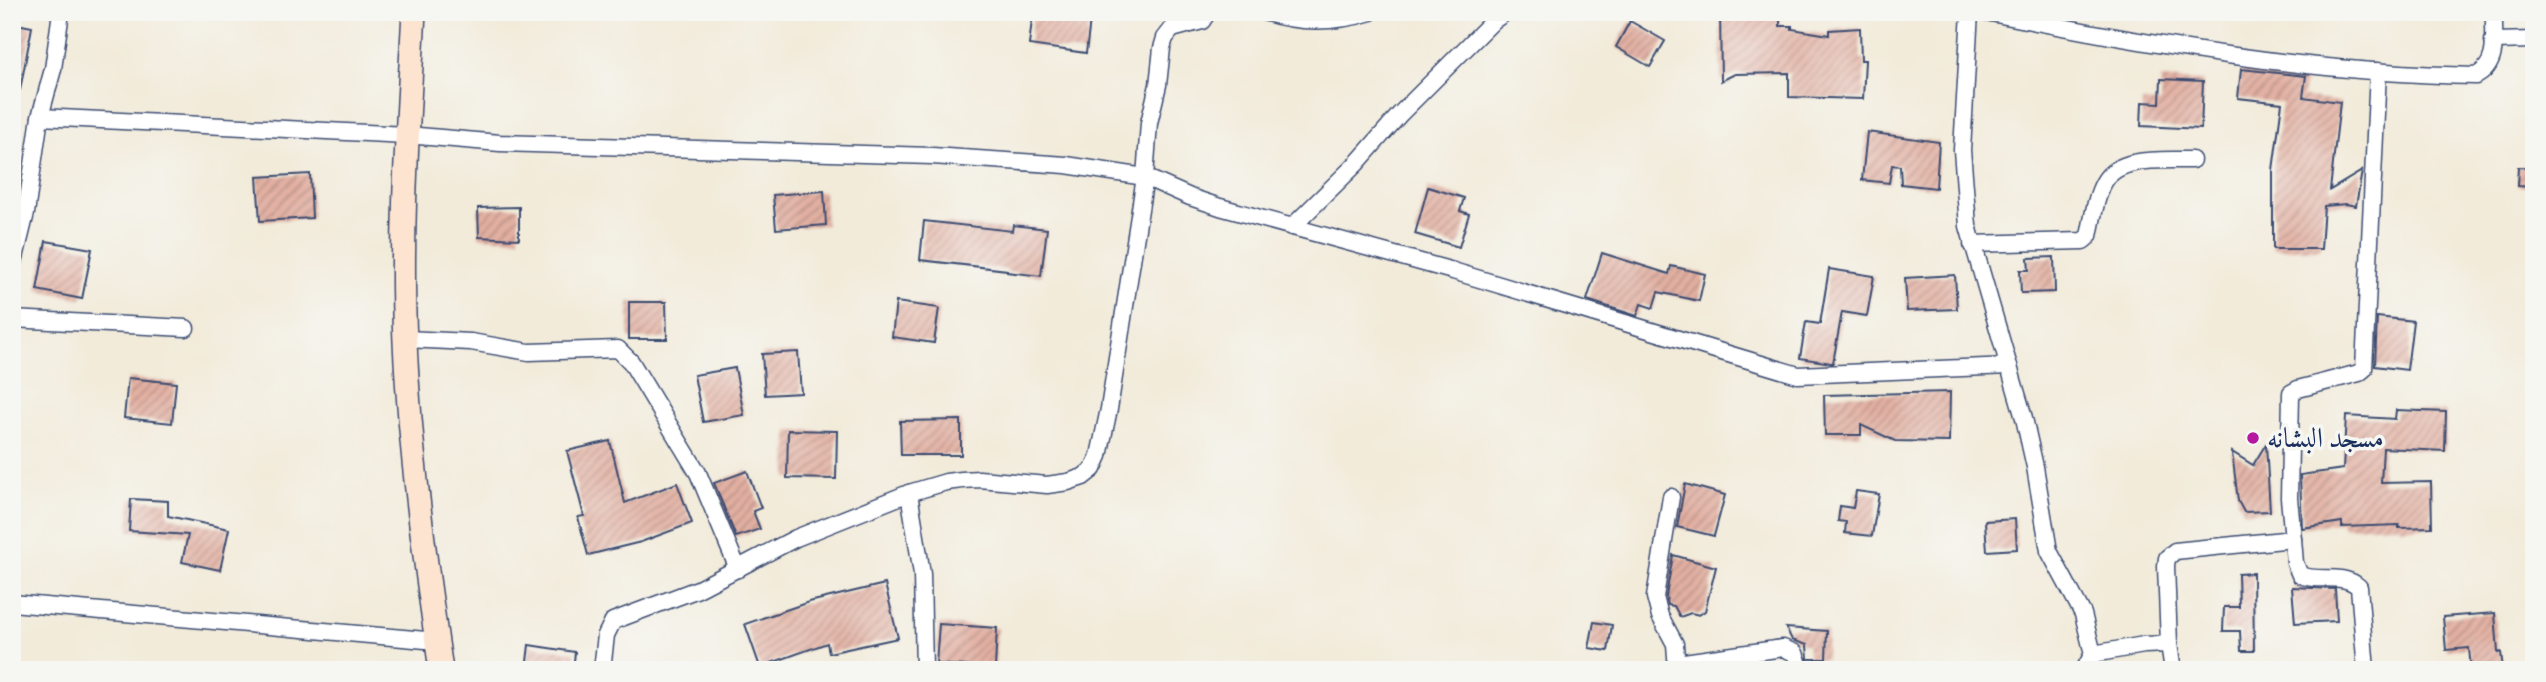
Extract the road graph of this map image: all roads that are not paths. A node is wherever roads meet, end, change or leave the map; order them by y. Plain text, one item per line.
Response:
1 (61, 12) edge
2 (414, 12) edge
3 (1208, 12) edge
4 (1264, 12) edge
5 (1371, 12) edge
6 (1506, 12) edge
7 (1970, 12) edge
8 (1986, 12) edge
9 (2494, 12) edge
10 (2534, 40) edge
11 (2493, 41) junction
12 (2378, 71) junction
13 (40, 117) junction
14 (407, 135) junction
15 (2192, 160) dead end
16 (1145, 177) junction
17 (1292, 226) junction
18 (1972, 244) junction
19 (12, 270) edge
20 (12, 319) edge
21 (186, 328) dead end
22 (405, 339) junction
23 (2009, 366) junction
24 (909, 493) junction
25 (1671, 497) dead end
26 (2292, 539) junction
27 (738, 569) junction
28 (12, 603) edge
29 (437, 641) junction
30 (2169, 645) junction
31 (2093, 654) junction
32 (1677, 666) edge
33 (441, 670) edge
34 (602, 670) edge
35 (924, 670) edge
36 (1801, 670) edge
37 (2084, 670) edge
38 (2173, 670) edge
39 (2366, 670) edge

1 - 13 street
2 - 14 main road
3 - 16 street
4 - 5 street
6 - 17 street
7 - 18 street
8 - 12 street
9 - 11 street
10 - 11 street
11 - 12 street
12 - 26 street
13 - 14 street
13 - 19 street
14 - 16 street
14 - 22 main road
15 - 18 street
16 - 17 street
16 - 24 street
17 - 23 street
18 - 23 street
20 - 21 street
22 - 27 street
22 - 29 main road
23 - 31 street
24 - 27 street
24 - 35 street
25 - 32 street
26 - 30 street
26 - 39 street
27 - 34 street
28 - 29 street
29 - 33 main road
30 - 31 street
30 - 38 street
31 - 37 street
32 - 36 street

